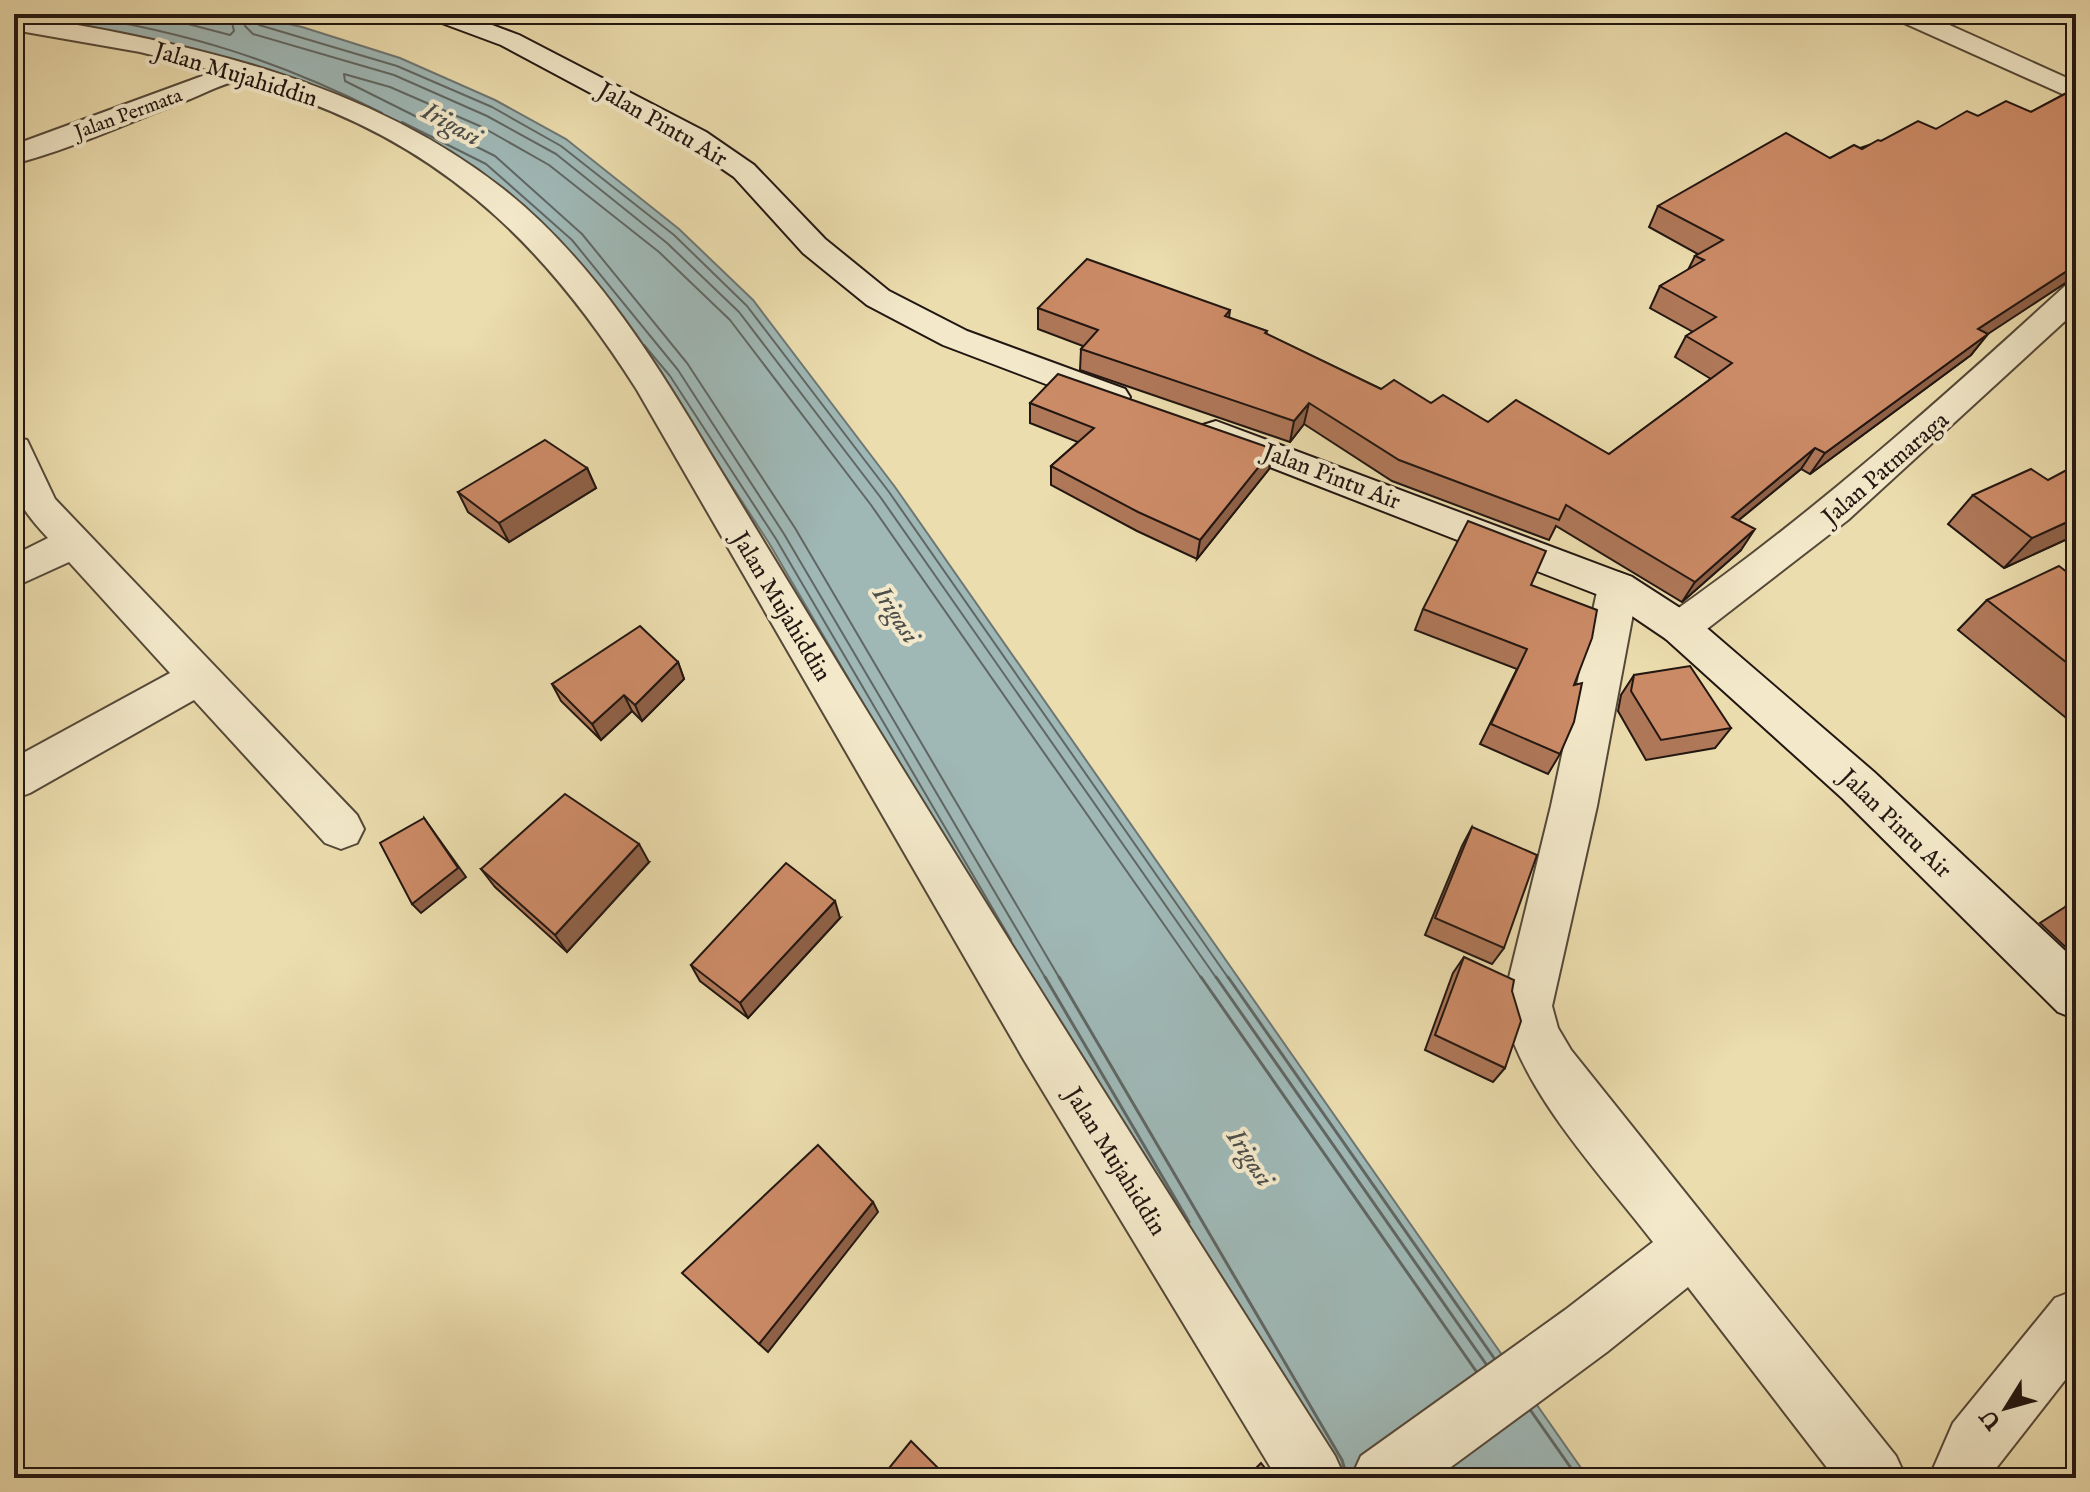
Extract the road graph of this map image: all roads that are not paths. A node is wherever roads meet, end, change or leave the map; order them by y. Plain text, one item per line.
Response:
1 (440, 14) edge
2 (1904, 14) edge
3 (14, 22) edge
4 (242, 71) junction
5 (2076, 92) edge
6 (14, 155) edge
7 (2076, 293) edge
8 (1139, 406) edge
9 (1183, 422) edge
10 (14, 449) edge
11 (74, 542) junction
12 (14, 572) edge
13 (1618, 587) junction
14 (1680, 628) junction
15 (199, 677) junction
16 (14, 780) edge
17 (341, 829) dead end
18 (2076, 995) edge
19 (1692, 1248) junction
20 (2076, 1319) edge
21 (1313, 1478) edge
22 (1383, 1478) edge
23 (1874, 1478) edge
24 (1961, 1478) edge

1 - 8 street, Jalan Pintu Air
2 - 5 street
3 - 4 street, Jalan Mujahiddin
4 - 6 street, Jalan Permata
4 - 21 street, Jalan Mujahiddin
7 - 14 street, Jalan Patmaraga
9 - 13 street, Jalan Pintu Air
10 - 11 street
11 - 12 street
11 - 15 street
13 - 14 street, Jalan Pintu Air
13 - 19 street
14 - 18 street, Jalan Pintu Air
15 - 16 street
15 - 17 street
19 - 22 street
19 - 23 street
20 - 24 street

